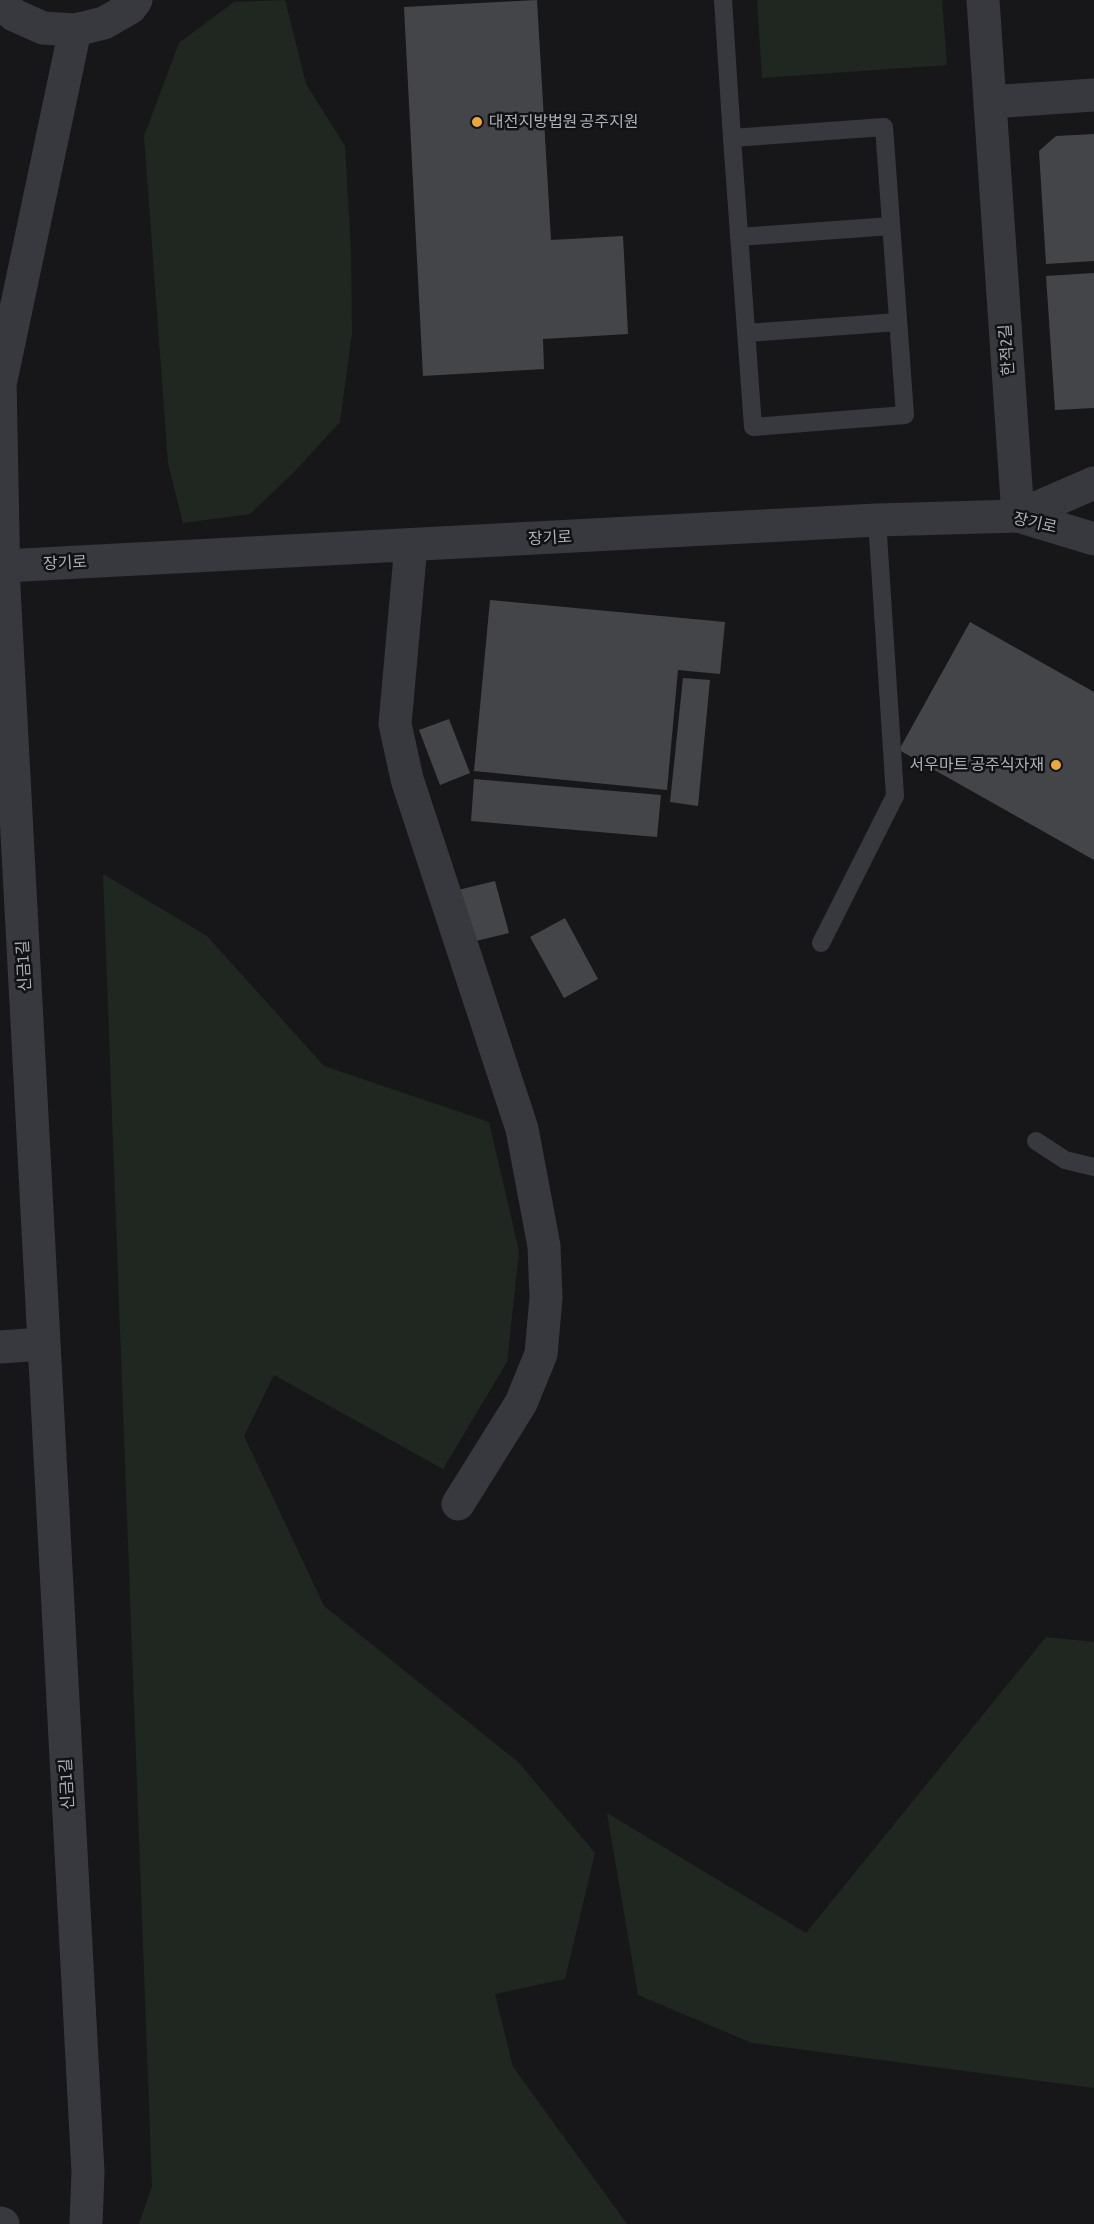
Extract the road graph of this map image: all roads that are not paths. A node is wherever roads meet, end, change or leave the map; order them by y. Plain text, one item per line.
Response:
1 (136, 0) edge
2 (723, 0) edge
3 (983, 0) edge
4 (0, 3) edge
5 (75, 30) junction
6 (1094, 94) edge
7 (990, 102) junction
8 (732, 138) junction
9 (891, 226) junction
10 (739, 237) junction
11 (898, 322) junction
12 (747, 333) junction
13 (1, 379) edge
14 (1094, 483) edge
15 (1018, 516) junction
16 (877, 520) junction
17 (1094, 539) edge
18 (411, 545) junction
19 (3, 581) edge
20 (821, 943) dead end
21 (1036, 1141) dead end
22 (1094, 1167) edge
23 (43, 1344) junction
24 (0, 1347) edge
25 (458, 1504) dead end
26 (86, 2224) edge

1 - 5 street
2 - 8 lane
3 - 7 street, 한적2길
4 - 5 street
5 - 13 street, 신금1길
6 - 7 street
7 - 15 street, 한적2길
8 - 9 lane
8 - 10 lane
9 - 10 lane
9 - 11 lane
10 - 12 lane
11 - 12 lane
11 - 12 lane
13 - 19 street, 신금1길
14 - 15 street
15 - 16 street, 장기로
15 - 17 street, 장기로
16 - 18 street, 장기로
16 - 20 lane
18 - 19 street, 장기로
18 - 25 street
19 - 23 street, 신금1길
21 - 22 lane
23 - 24 street
23 - 26 street, 신금1길

